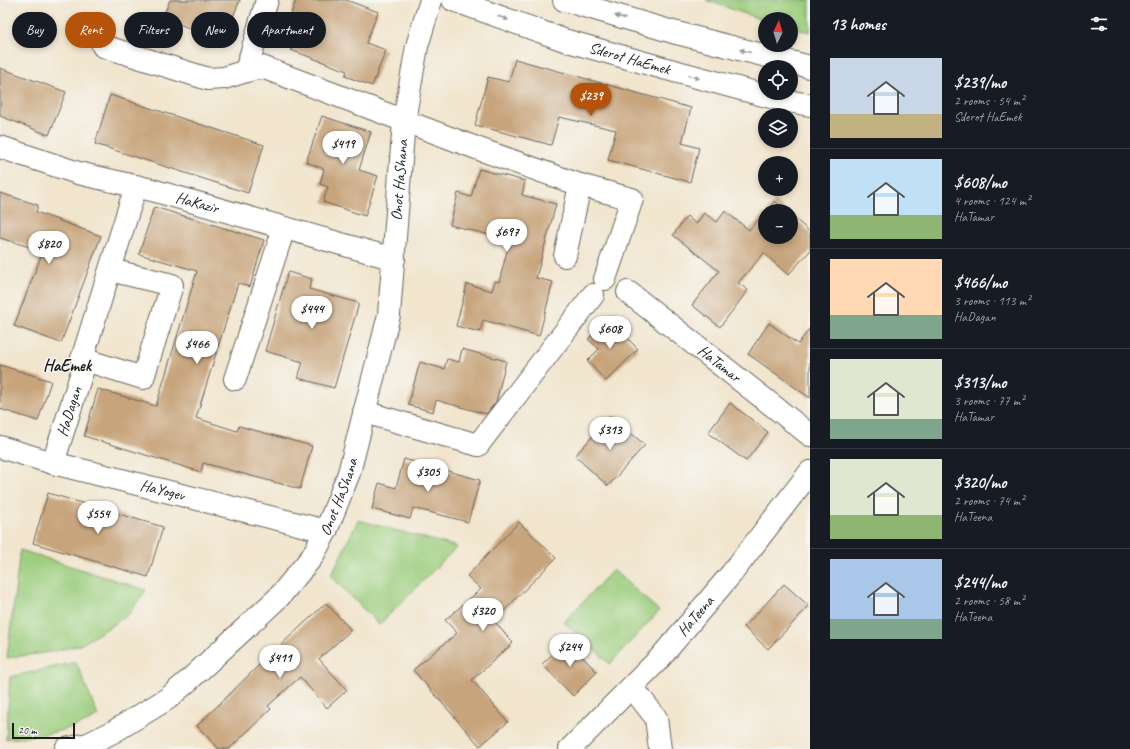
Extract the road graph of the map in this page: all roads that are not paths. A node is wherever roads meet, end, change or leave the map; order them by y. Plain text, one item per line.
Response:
1 (267, 0) edge
2 (431, 0) edge
3 (453, 0) edge
4 (564, 0) edge
5 (109, 48) edge
6 (810, 67) edge
7 (246, 71) junction
8 (810, 105) edge
9 (404, 121) junction
10 (0, 147) edge
11 (580, 185) junction
12 (136, 186) junction
13 (284, 228) junction
14 (565, 256) dead end
15 (394, 259) junction
16 (110, 270) junction
17 (628, 292) dead end
18 (82, 359) junction
19 (235, 380) dead end
20 (364, 412) junction
21 (810, 435) edge
22 (0, 447) edge
23 (54, 463) junction
24 (810, 472) edge
25 (326, 531) junction
26 (632, 687) junction
27 (66, 749) edge
28 (570, 749) edge
29 (660, 749) edge

1 - 7 street
2 - 9 street, Onot HaShana
3 -> 8 street, Sderot HaEmek
6 -> 4 street
5 - 7 street
7 - 9 street, Onot HaShana
9 - 11 street
9 - 15 street, Onot HaShana
10 - 12 street, HaKazir
11 - 14 street
11 - 20 street
12 - 13 street, HaKazir
12 - 16 street, HaDagan
13 - 15 street, HaKazir
13 - 19 street
15 - 20 street, Onot HaShana
16 - 18 street, HaDagan
16 - 18 street
17 - 21 street, HaTamar
18 - 23 street, HaDagan
20 - 25 street, Onot HaShana
22 - 23 street, HaYogev
23 - 25 street, HaYogev
24 - 26 street, HaTeena
25 - 27 street, Onot HaShana
26 - 28 street, HaTeena
26 - 29 street

